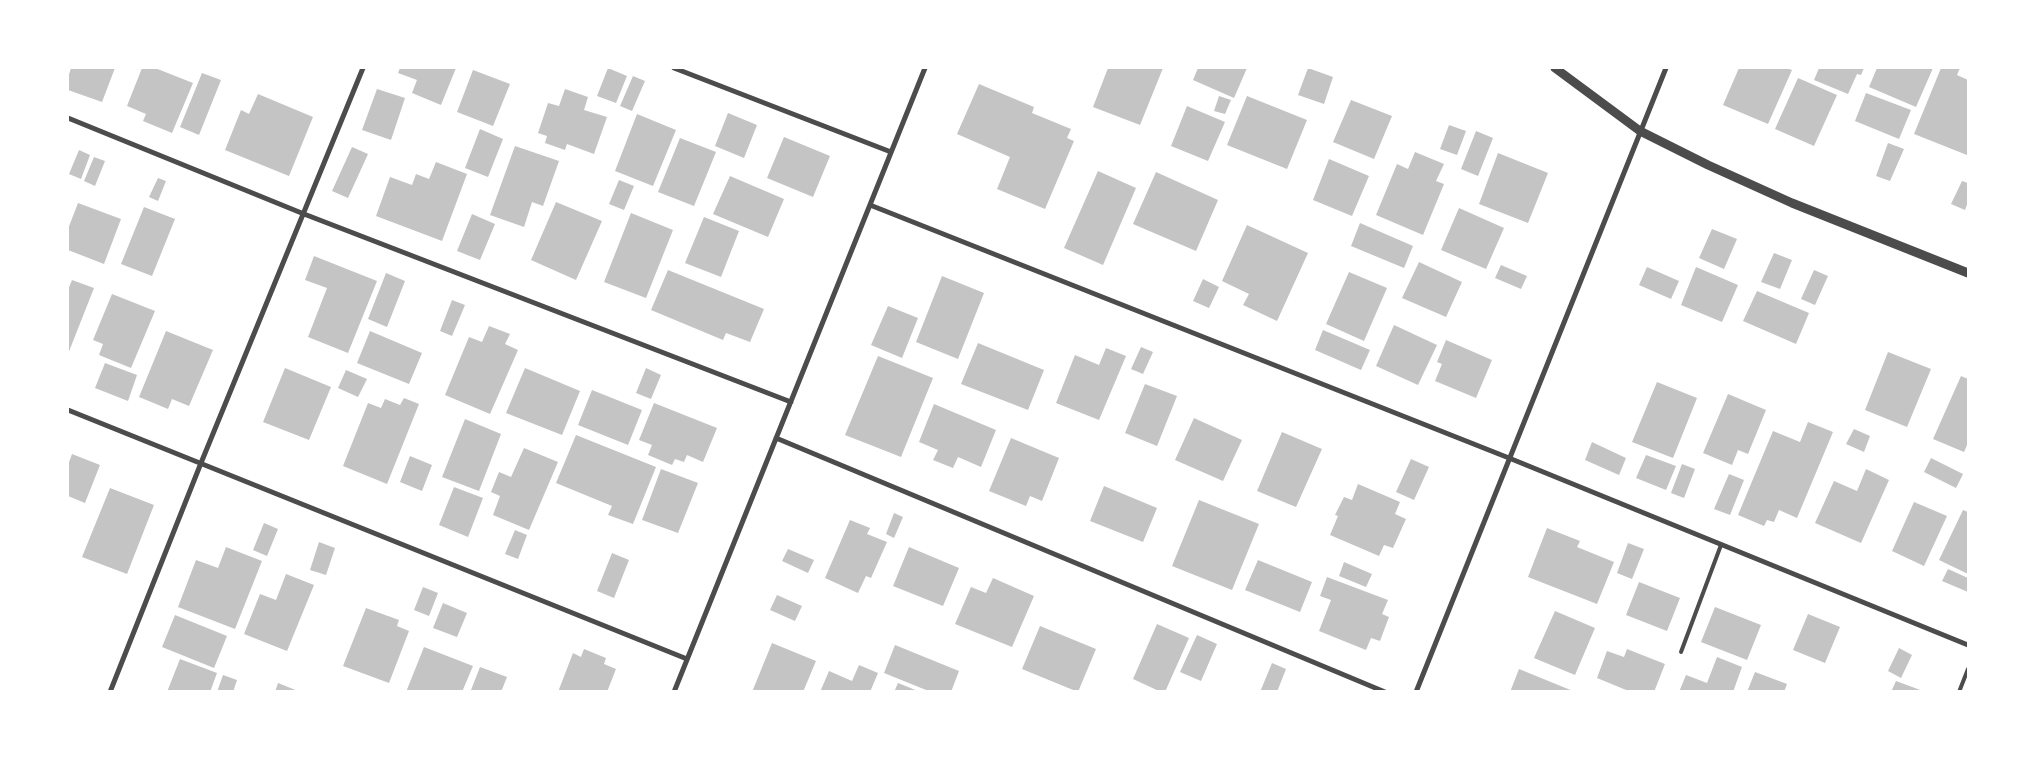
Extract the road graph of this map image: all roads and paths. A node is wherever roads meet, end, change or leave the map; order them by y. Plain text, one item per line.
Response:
1 (363, 68) edge
2 (674, 68) edge
3 (925, 68) edge
4 (1555, 68) edge
5 (1666, 68) edge
6 (68, 118) edge
7 (1640, 132) junction
8 (892, 152) junction
9 (870, 205) junction
10 (304, 214) junction
11 (1968, 273) edge
12 (791, 402) junction
13 (68, 410) edge
14 (776, 438) junction
15 (1509, 458) junction
16 (201, 463) junction
17 (1721, 545) junction
18 (1968, 645) edge
19 (1681, 652) dead end
20 (687, 660) junction
21 (1968, 669) edge
22 (110, 692) edge
23 (674, 692) edge
24 (1385, 692) edge
25 (1416, 692) edge
26 (1959, 692) edge

1 - 10 street
2 - 8 street
3 - 8 street
4 - 7 street
5 - 7 street
6 - 10 street
7 - 11 street
7 - 15 street
8 - 9 street
9 - 12 street
9 - 15 street
10 - 12 street
10 - 16 street
12 - 14 street
13 - 16 street
14 - 20 street
14 - 24 street
15 - 17 street
15 - 25 street
16 - 20 street
16 - 22 street
17 - 18 street
17 - 19 lane
20 - 23 street
21 - 26 lane

